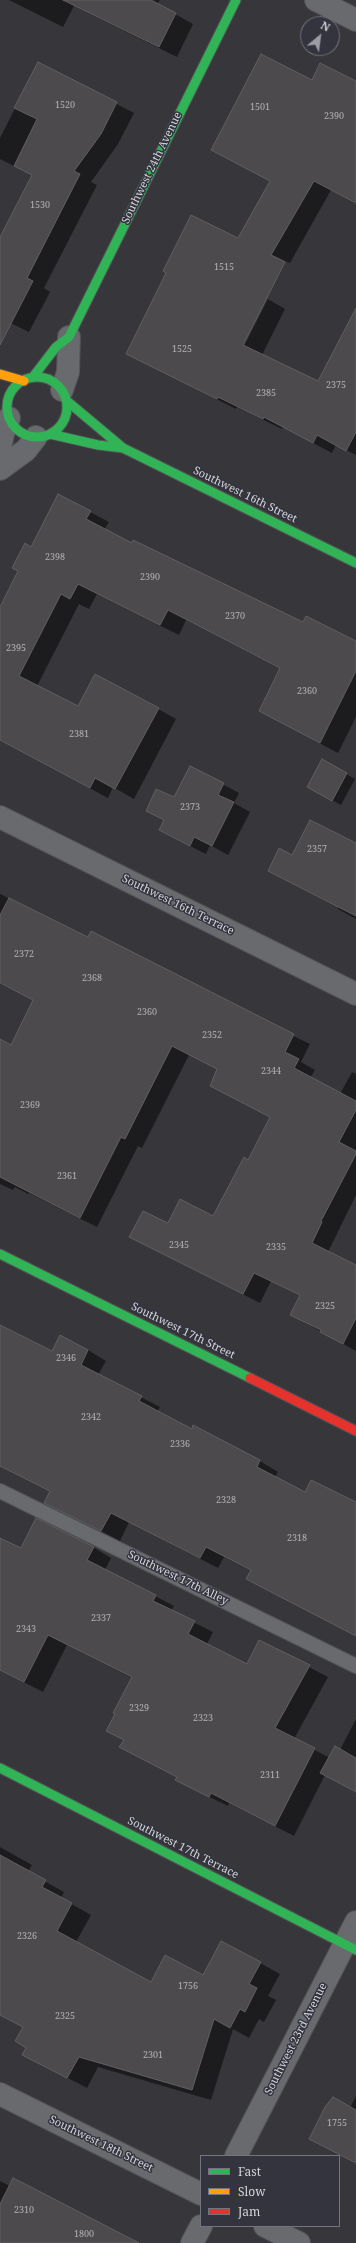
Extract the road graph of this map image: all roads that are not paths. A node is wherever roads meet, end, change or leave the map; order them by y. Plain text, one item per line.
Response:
1 (236, 0) edge
2 (316, 0) edge
3 (356, 20) edge
4 (69, 337) junction
5 (0, 374) edge
6 (33, 377) junction
7 (24, 380) junction
8 (64, 395) junction
9 (6, 412) edge
10 (43, 436) junction
11 (0, 448) edge
12 (123, 448) junction
13 (0, 463) edge
14 (0, 469) edge
15 (356, 563) edge
16 (0, 817) edge
17 (356, 994) edge
18 (0, 1254) edge
19 (356, 1431) edge
20 (0, 1490) edge
21 (356, 1666) edge
22 (0, 1768) edge
23 (356, 1922) edge
24 (350, 1947) edge
25 (0, 2094) edge
26 (237, 2155) edge
27 (200, 2194) edge
28 (200, 2227) edge
29 (267, 2227) edge
30 (192, 2243) edge
31 (299, 2243) edge

1 - 4 street, Southwest 24th Avenue
2 - 3 street
4 - 6 street, Southwest 24th Avenue
4 - 8 street, Southwest 24th Avenue
5 - 7 street
6 - 7 street
6 - 8 street
7 - 9 street
8 - 10 street
8 - 12 street, Southwest 16th Street
9 - 10 street
9 - 11 street
10 - 12 street, Southwest 16th Street
10 - 14 street
12 - 15 street, Southwest 16th Street
13 - 14 street
16 - 17 street, Southwest 16th Terrace
18 - 19 street, Southwest 17th Street
20 - 21 lane, Southwest 17th Alley
22 - 24 street, Southwest 17th Terrace
23 - 24 street, Southwest 23rd Avenue
24 - 26 street, Southwest 23rd Avenue
25 - 27 street, Southwest 18th Street
28 - 30 street
29 - 31 street

